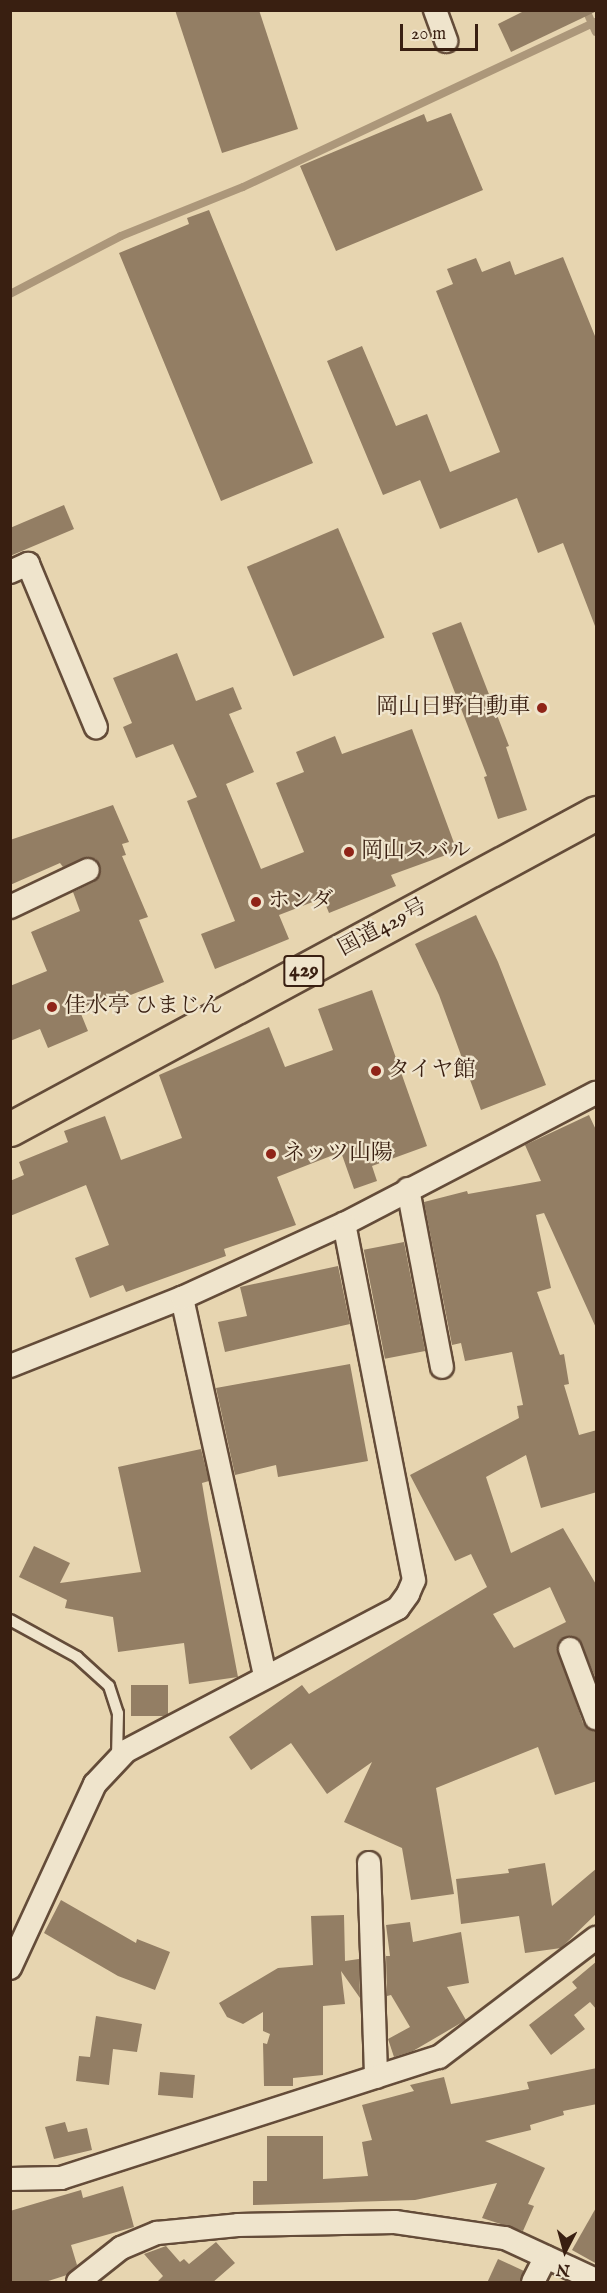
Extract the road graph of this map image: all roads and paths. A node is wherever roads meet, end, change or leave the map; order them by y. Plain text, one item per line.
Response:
1 (435, 10) edge
2 (446, 41) dead end
3 (10, 572) edge
4 (96, 727) dead end
5 (597, 813) edge
6 (88, 870) dead end
7 (10, 907) edge
8 (597, 1093) edge
9 (10, 1129) edge
10 (408, 1189) junction
11 (344, 1224) junction
12 (182, 1298) junction
13 (10, 1366) edge
14 (442, 1367) dead end
15 (10, 1620) edge
16 (570, 1649) dead end
17 (265, 1674) junction
18 (597, 1718) edge
19 (117, 1760) junction
20 (369, 1863) dead end
21 (597, 1938) edge
22 (10, 1968) edge
23 (376, 2077) junction
24 (10, 2179) edge
25 (546, 2257) junction
26 (597, 2280) edge
27 (78, 2283) edge
28 (533, 2283) edge

1 - 2 street
3 - 4 street
5 - 9 highway, 国道429号 / 429
6 - 7 street
8 - 10 street
10 - 11 street
10 - 14 street
11 - 12 street
11 - 17 street
12 - 13 street
12 - 17 street
15 - 19 lane
16 - 18 street
17 - 19 street
19 - 22 street
20 - 23 street
21 - 23 street
23 - 24 street
25 - 26 street
25 - 27 street
25 - 28 street

